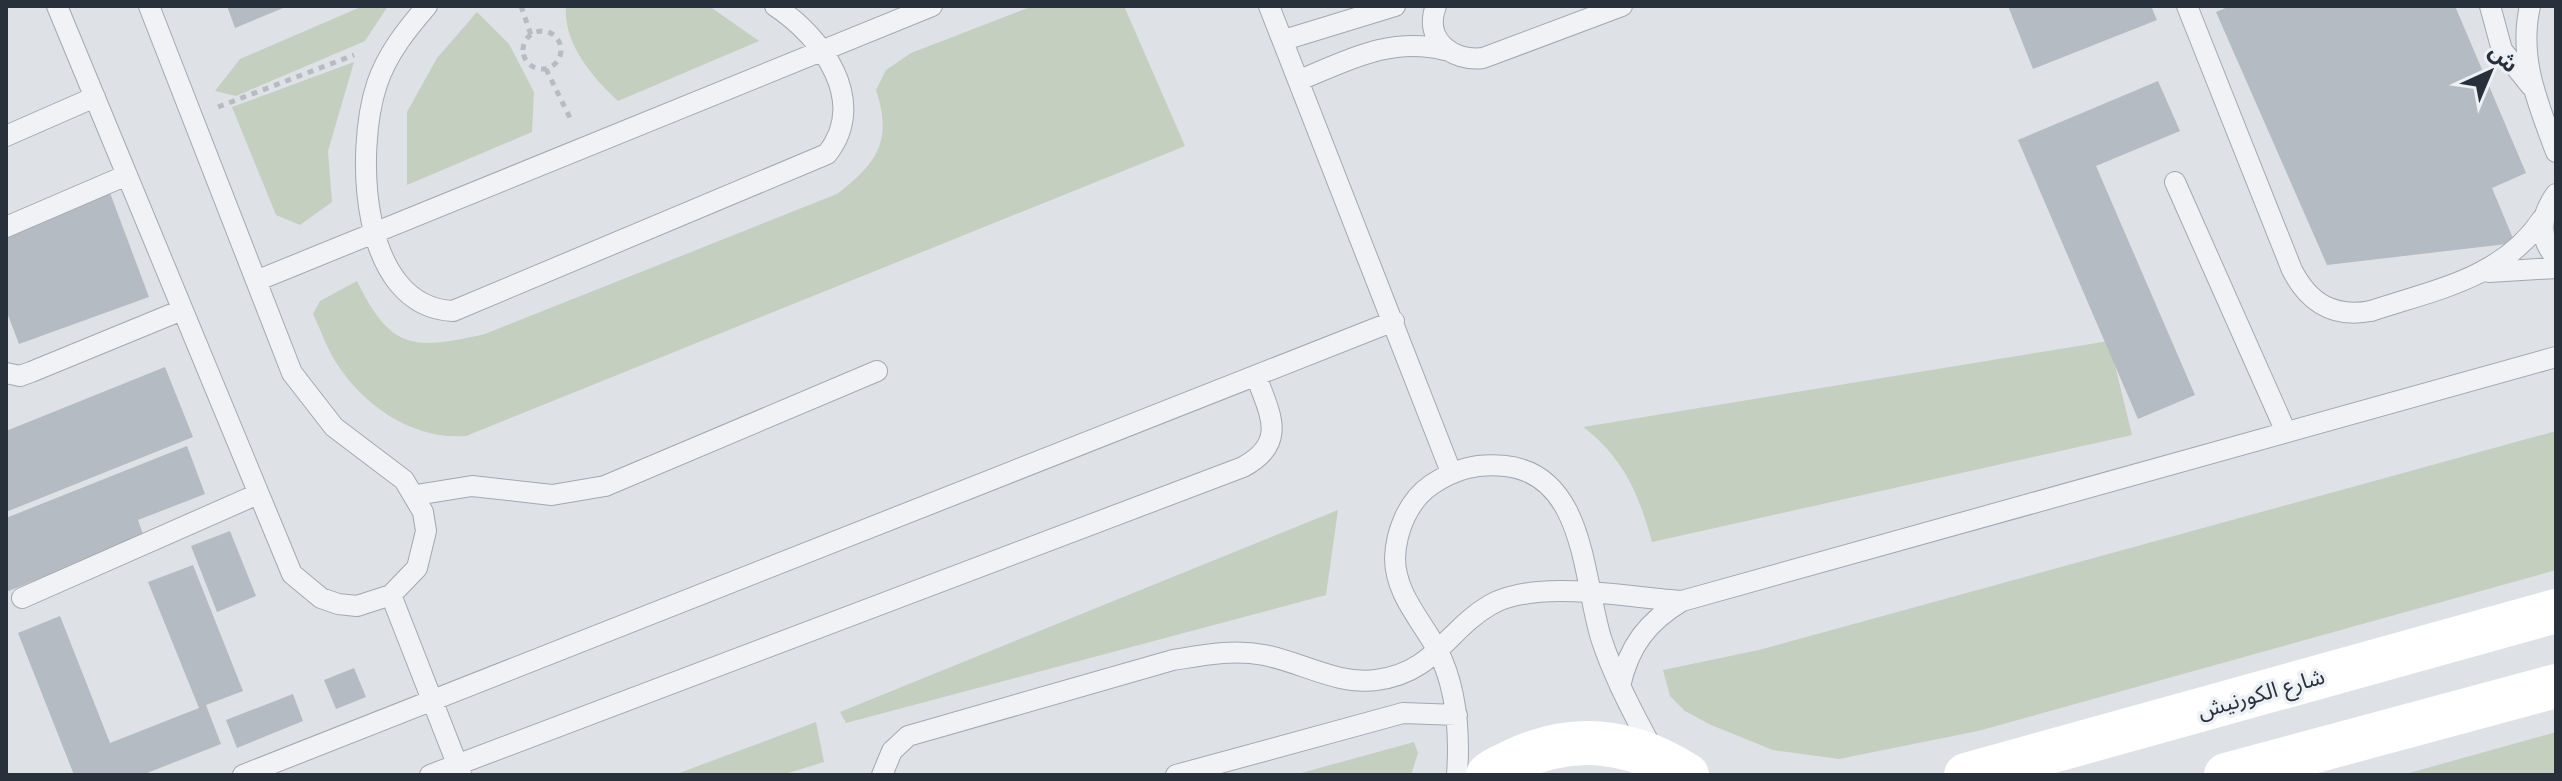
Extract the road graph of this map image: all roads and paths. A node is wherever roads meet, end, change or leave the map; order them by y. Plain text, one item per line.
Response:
1 (57, 6) edge
2 (149, 6) edge
3 (427, 6) edge
4 (521, 6) edge
5 (775, 6) edge
6 (932, 6) edge
7 (1269, 6) edge
8 (1395, 6) edge
9 (1436, 6) edge
10 (1622, 6) edge
11 (2187, 6) edge
12 (2490, 6) edge
13 (2530, 6) edge
14 (531, 35) junction
15 (400, 38) junction
16 (1284, 40) junction
17 (1445, 50) junction
18 (825, 51) junction
19 (546, 69) junction
20 (1300, 80) junction
21 (2531, 86) junction
22 (95, 97) junction
23 (192, 117) junction
24 (2551, 122) edge
25 (6, 136) edge
26 (584, 148) junction
27 (2556, 152) edge
28 (127, 175) junction
29 (2175, 182) dead end
30 (2556, 194) edge
31 (2542, 219) junction
32 (6, 227) edge
33 (376, 232) junction
34 (2556, 258) edge
35 (2556, 268) edge
36 (2485, 273) junction
37 (256, 281) junction
38 (182, 310) junction
39 (1394, 321) junction
40 (2556, 357) edge
41 (877, 371) dead end
42 (6, 373) edge
43 (1256, 376) junction
44 (2286, 432) junction
45 (1451, 472) junction
46 (258, 494) junction
47 (416, 495) junction
48 (391, 595) junction
49 (1589, 595) junction
50 (22, 598) dead end
51 (1682, 601) junction
52 (2553, 610) edge
53 (1438, 652) junction
54 (1620, 686) junction
55 (2556, 686) edge
56 (432, 700) junction
57 (1457, 715) junction
58 (1672, 766) edge
59 (460, 769) edge
60 (243, 775) edge
61 (430, 775) edge
62 (882, 775) edge
63 (1176, 775) edge
64 (1457, 775) edge
65 (1488, 775) edge
66 (1966, 775) edge
67 (2226, 775) edge

1 - 22 lane
2 - 23 lane
3 - 15 lane
4 - 14 path
5 - 18 lane
6 - 18 lane
7 - 16 lane
8 - 16 lane
9 - 17 lane
10 - 17 lane
11 - 36 lane
12 - 21 lane
13 - 21 lane
14 - 19 path
14 - 19 path
15 - 23 path
15 - 33 lane
16 - 20 lane
17 - 20 lane
18 - 26 lane
18 - 33 lane
19 - 26 path
20 - 39 lane
21 - 24 lane
22 - 25 lane
22 - 28 lane
23 - 37 lane
24 - 27 lane
26 - 33 lane
28 - 32 lane
28 - 38 lane
29 - 44 lane
30 - 31 lane
31 - 34 lane
31 - 36 lane
33 - 37 lane
35 - 36 lane
37 - 47 lane
38 - 42 lane
38 - 46 lane
39 - 43 lane
39 - 45 lane
40 - 44 lane
41 - 47 lane
43 - 56 lane
43 - 59 lane
44 - 51 lane
45 - 49 lane
45 - 53 lane
46 - 48 lane
46 - 50 lane
47 - 48 lane
48 - 56 lane
49 - 51 lane
49 - 53 lane
49 - 54 lane
51 - 54 lane
52 - 66 main road, شارع الكورنيش
53 - 57 lane
53 - 62 lane
54 - 58 lane
55 - 67 main road
56 - 59 lane
56 - 60 lane
57 - 63 lane
57 - 64 lane
58 - 65 main road
59 - 61 lane

